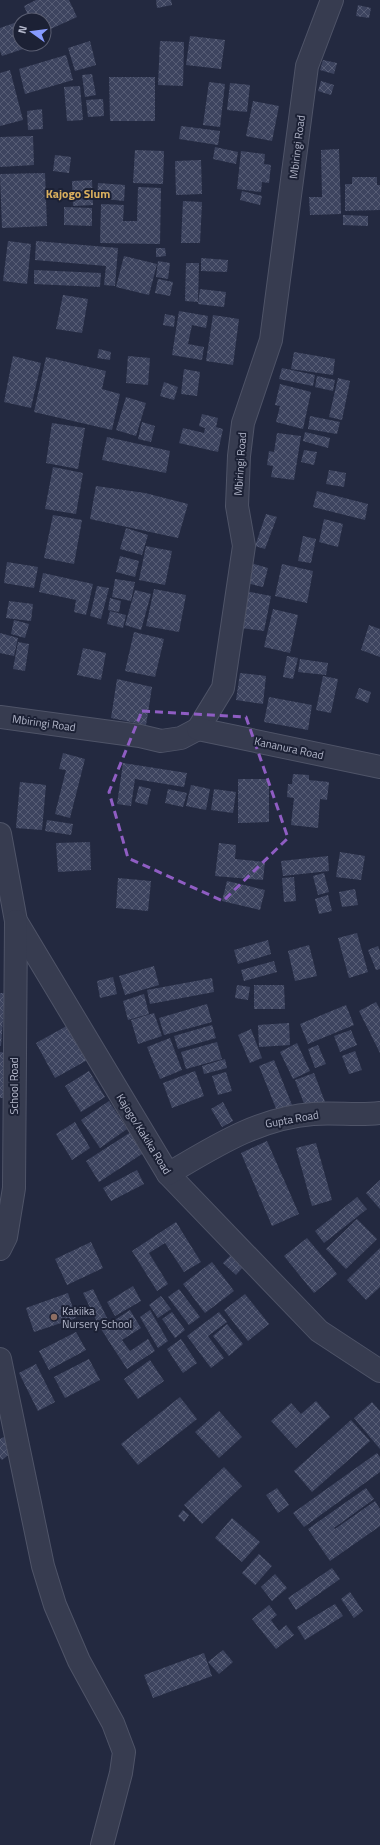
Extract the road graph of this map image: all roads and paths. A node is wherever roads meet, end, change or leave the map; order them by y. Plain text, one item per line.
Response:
1 (332, 0) edge
2 (0, 717) edge
3 (198, 729) junction
4 (380, 767) edge
5 (0, 834) edge
6 (16, 921) junction
7 (380, 1113) edge
8 (168, 1174) junction
9 (0, 1249) edge
10 (0, 1359) edge
11 (380, 1371) edge
12 (102, 1845) edge

1 - 3 street, Mbiringi Road
2 - 3 street, Mbiringi Road
3 - 4 street, Kananura Road
5 - 6 street, Kajogo/Kakika Road
6 - 8 street, Kajogo/Kakika Road
6 - 9 street, School Road
7 - 8 street, Gupta Road
8 - 11 street, Kajogo/Kakika Road
10 - 12 street

